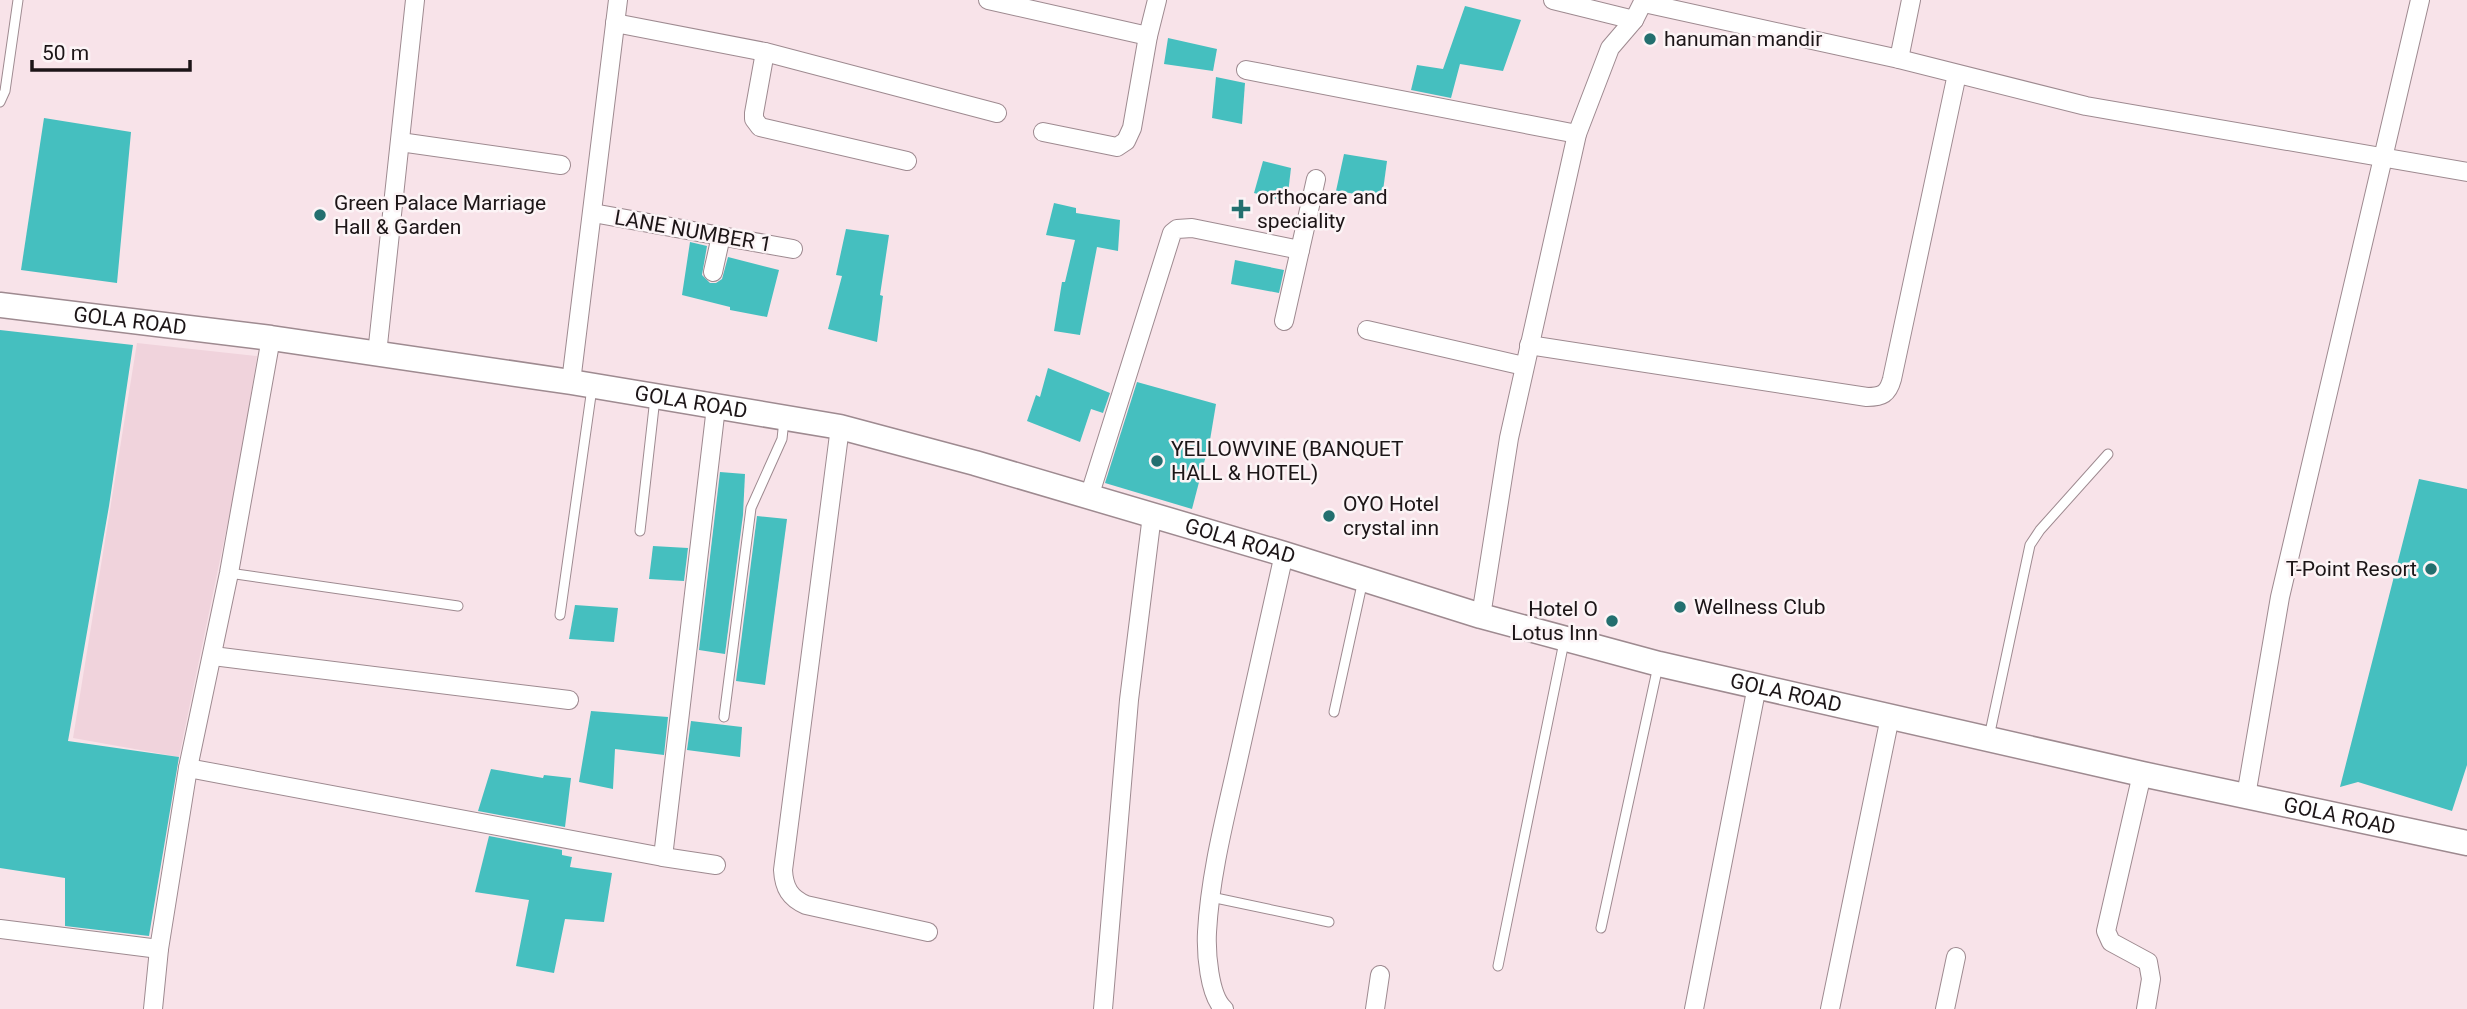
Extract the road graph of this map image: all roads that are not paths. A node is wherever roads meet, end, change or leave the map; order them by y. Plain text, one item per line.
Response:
1 (18, 0) edge
2 (415, 0) edge
3 (618, 0) edge
4 (988, 0) edge
5 (1157, 0) edge
6 (1553, 0) edge
7 (1911, 0) edge
8 (2420, 0) edge
9 (1644, 1) edge
10 (1634, 19) junction
11 (615, 23) junction
12 (1148, 36) junction
13 (765, 52) junction
14 (1899, 59) junction
15 (1246, 69) dead end
16 (1957, 74) junction
17 (0, 102) edge
18 (996, 113) dead end
19 (1043, 132) dead end
20 (1577, 134) junction
21 (400, 142) junction
22 (2384, 158) junction
23 (907, 161) dead end
24 (561, 165) dead end
25 (2467, 172) edge
26 (1316, 179) dead end
27 (593, 213) junction
28 (721, 236) junction
29 (793, 249) dead end
30 (1300, 250) junction
31 (713, 272) dead end
32 (0, 305) edge
33 (1284, 321) dead end
34 (1367, 330) dead end
35 (271, 338) junction
36 (1530, 345) junction
37 (377, 354) junction
38 (1524, 366) junction
39 (582, 384) junction
40 (656, 396) junction
41 (716, 407) junction
42 (784, 418) junction
43 (840, 427) junction
44 (2108, 454) dead end
45 (1089, 497) junction
46 (1152, 515) junction
47 (640, 531) dead end
48 (1284, 554) junction
49 (229, 573) junction
50 (1363, 583) junction
51 (458, 606) dead end
52 (560, 615) dead end
53 (1481, 616) junction
54 (1565, 639) junction
55 (213, 656) junction
56 (1659, 664) junction
57 (1757, 686) junction
58 (569, 700) dead end
59 (1334, 712) dead end
60 (724, 717) dead end
61 (1889, 717) junction
62 (1988, 739) junction
63 (188, 768) junction
64 (2142, 774) junction
65 (2246, 796) junction
66 (2467, 843) edge
67 (663, 858) junction
68 (716, 865) dead end
69 (1211, 897) junction
70 (1328, 922) dead end
71 (1601, 928) dead end
72 (0, 929) edge
73 (928, 932) dead end
74 (159, 949) junction
75 (1956, 957) dead end
76 (1498, 966) dead end
77 (1380, 975) dead end
78 (153, 1009) edge
79 (1103, 1009) edge
80 (1224, 1009) edge
81 (1375, 1009) edge
82 (1694, 1009) edge
83 (1830, 1009) edge
84 (1945, 1009) edge
85 (2146, 1009) edge

1 - 17 lane
2 - 21 street
3 - 11 street
4 - 12 street
5 - 12 street
6 - 10 street
7 - 14 street
8 - 22 street
9 - 10 street
9 - 14 street
10 - 20 street
11 - 13 street
11 - 27 street
12 - 19 street
13 - 18 street
13 - 23 street
14 - 16 street
15 - 20 street
16 - 22 street
16 - 36 street
20 - 36 street
21 - 24 street
21 - 37 street
22 - 25 street
22 - 65 street
26 - 30 street
27 - 28 street, LANE NUMBER 1
27 - 39 street
28 - 29 street, LANE NUMBER 1
28 - 31 street
30 - 33 street
30 - 45 street
32 - 35 street, GOLA ROAD
34 - 38 street
35 - 37 street, GOLA ROAD
35 - 49 street
36 - 38 street
37 - 39 street, GOLA ROAD
38 - 53 street
39 - 40 street, GOLA ROAD
39 - 52 lane
40 - 41 street, GOLA ROAD
40 - 47 lane
41 - 42 street, GOLA ROAD
41 - 67 street
42 - 43 street, GOLA ROAD
42 - 60 lane
43 - 45 street, GOLA ROAD
43 - 73 street
44 - 62 lane
45 - 46 street, GOLA ROAD
46 - 48 street, GOLA ROAD
46 - 79 street
48 - 50 street, GOLA ROAD
48 - 69 street
49 - 51 lane
49 - 55 street
50 - 53 street, GOLA ROAD
50 - 59 lane
53 - 54 street, GOLA ROAD
54 - 56 street, GOLA ROAD
54 - 76 lane
55 - 58 street
55 - 63 street
56 - 57 street, GOLA ROAD
56 - 71 lane
57 - 61 street, GOLA ROAD
57 - 82 street
61 - 62 street, GOLA ROAD
61 - 83 street
62 - 64 street, GOLA ROAD
63 - 67 street
63 - 74 street
64 - 65 street, GOLA ROAD
64 - 85 street
65 - 66 street, GOLA ROAD
67 - 68 street
69 - 70 lane
69 - 80 street
72 - 74 street
74 - 78 street
75 - 84 street
77 - 81 street

